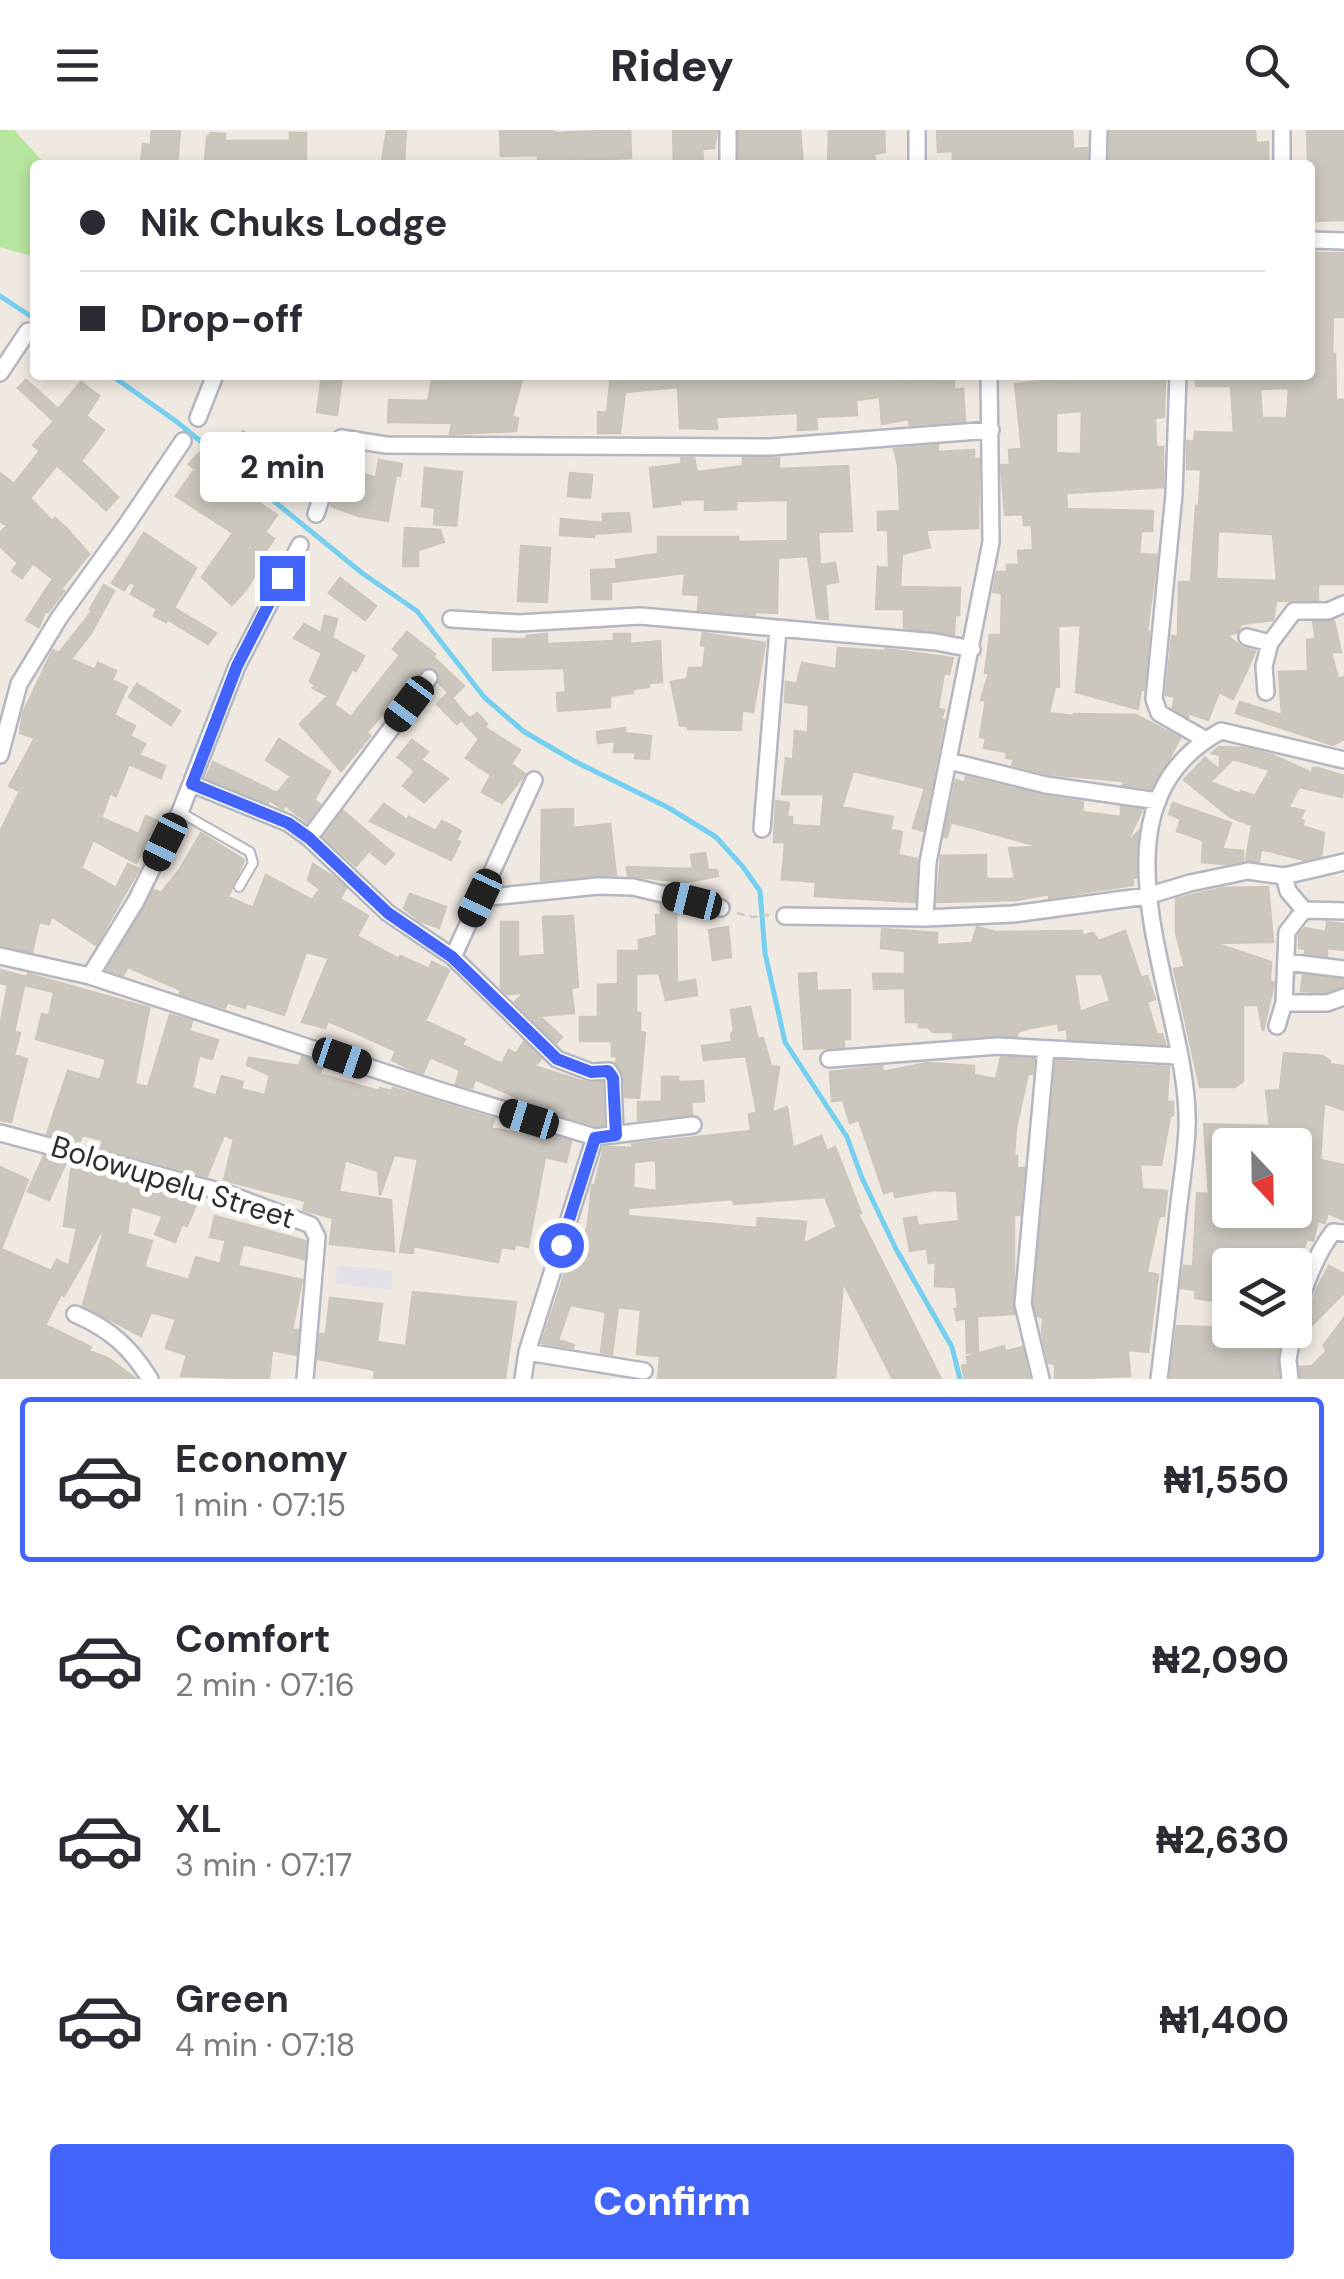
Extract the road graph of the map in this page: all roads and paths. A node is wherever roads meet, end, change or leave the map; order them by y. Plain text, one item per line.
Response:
1 (728, 130) edge
2 (917, 130) edge
3 (1099, 130) edge
4 (1282, 130) edge
5 (728, 160) edge
6 (916, 160) edge
7 (1098, 160) edge
8 (1282, 160) edge
9 (1315, 240) edge
10 (1344, 241) edge
11 (28, 331) dead end
12 (0, 374) edge
13 (213, 380) edge
14 (988, 380) edge
15 (1178, 380) edge
16 (198, 418) dead end
17 (991, 430) junction
18 (183, 441) dead end
19 (316, 514) dead end
20 (300, 545) dead end
21 (1344, 606) edge
22 (451, 619) dead end
23 (778, 629) junction
24 (1246, 637) joint
25 (1270, 642) junction
26 (972, 650) junction
27 (1157, 666) junction
28 (429, 678) dead end
29 (1266, 692) dead end
30 (1206, 740) junction
31 (0, 756) edge
32 (1344, 760) edge
33 (949, 762) junction
34 (534, 780) dead end
35 (192, 784) junction
36 (1158, 801) junction
37 (180, 812) junction
38 (762, 829) dead end
39 (309, 838) junction
40 (1344, 862) edge
41 (1284, 876) junction
42 (239, 887) dead end
43 (1147, 896) junction
44 (480, 898) junction
45 (721, 908) joint
46 (1304, 910) junction
47 (1344, 912) edge
48 (777, 915) joint
49 (925, 918) junction
50 (0, 956) edge
51 (452, 957) junction
52 (1286, 962) junction
53 (1344, 970) edge
54 (90, 976) junction
55 (1344, 997) edge
56 (1284, 1003) junction
57 (1278, 1026) dead end
58 (1046, 1049) junction
59 (1178, 1056) junction
60 (828, 1059) dead end
61 (693, 1124) dead end
62 (0, 1132) edge
63 (616, 1135) junction
64 (595, 1138) junction
65 (1344, 1233) edge
66 (1312, 1272) edge
67 (75, 1314) dead end
68 (1290, 1348) edge
69 (526, 1352) junction
70 (644, 1371) dead end
71 (150, 1379) edge
72 (305, 1379) edge
73 (523, 1379) edge
74 (1041, 1379) edge
75 (1160, 1379) edge
76 (1290, 1379) edge

1 - 5 street
2 - 6 street
3 - 7 street
4 - 8 street
9 - 10 street
11 - 12 street
13 - 16 street
14 - 17 street
15 - 27 street
17 - 19 street
17 - 26 street
18 - 31 street
20 - 35 street
21 - 25 street
22 - 23 street
23 - 26 street
23 - 38 street
24 - 25 street
24 - 27 path
25 - 29 street
26 - 33 street
27 - 30 street
28 - 39 street
30 - 32 street
30 - 36 street
33 - 36 street
33 - 49 street
34 - 44 street
35 - 37 street
35 - 39 street
36 - 43 street
37 - 42 lane
37 - 54 street
39 - 51 street
40 - 41 street
41 - 43 street
41 - 46 street
43 - 49 street
43 - 59 street
44 - 45 street
44 - 51 street
45 - 48 path
46 - 47 street
46 - 52 street
48 - 49 street
50 - 54 street
51 - 63 street
52 - 53 street
52 - 56 street
54 - 64 street
55 - 56 street
56 - 57 street
58 - 59 street
58 - 60 street
58 - 74 street
59 - 75 street
61 - 63 street
62 - 72 street, Bolowupelu Street
63 - 64 street
64 - 69 street
65 - 66 street
67 - 71 street
68 - 76 street
69 - 70 street
69 - 73 street

